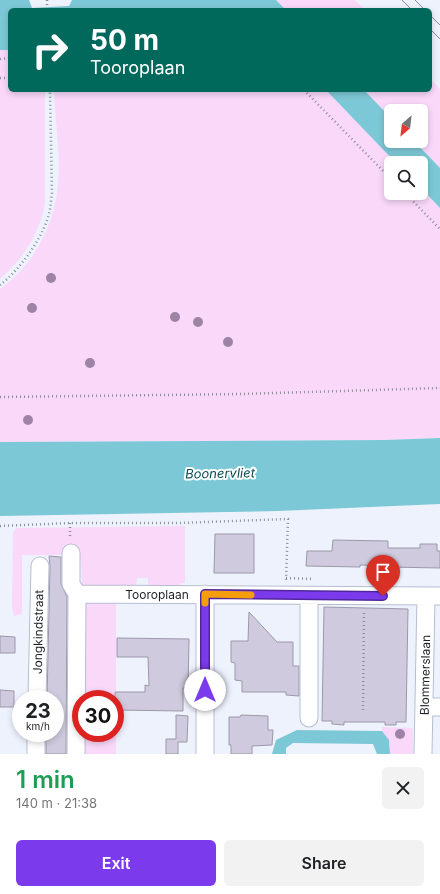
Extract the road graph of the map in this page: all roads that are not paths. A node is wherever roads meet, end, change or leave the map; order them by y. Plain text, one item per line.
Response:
1 (71, 553) dead end
2 (40, 566) dead end
3 (77, 594) junction
4 (205, 594) junction
5 (309, 596) junction
6 (433, 596) edge
7 (37, 690) edge
8 (432, 707) edge
9 (310, 718) dead end
10 (36, 742) edge
11 (36, 754) edge
12 (76, 754) edge
13 (204, 754) edge
14 (423, 754) edge

1 - 3 street
2 - 7 street, Jongkindstraat
3 - 4 street, Tooroplaan
3 - 12 street
4 - 5 street, Tooroplaan
4 - 13 street
5 - 6 street, Tooroplaan
5 - 9 street
6 - 8 street, Blommerslaan
8 - 14 street, Blommerslaan
10 - 11 street

